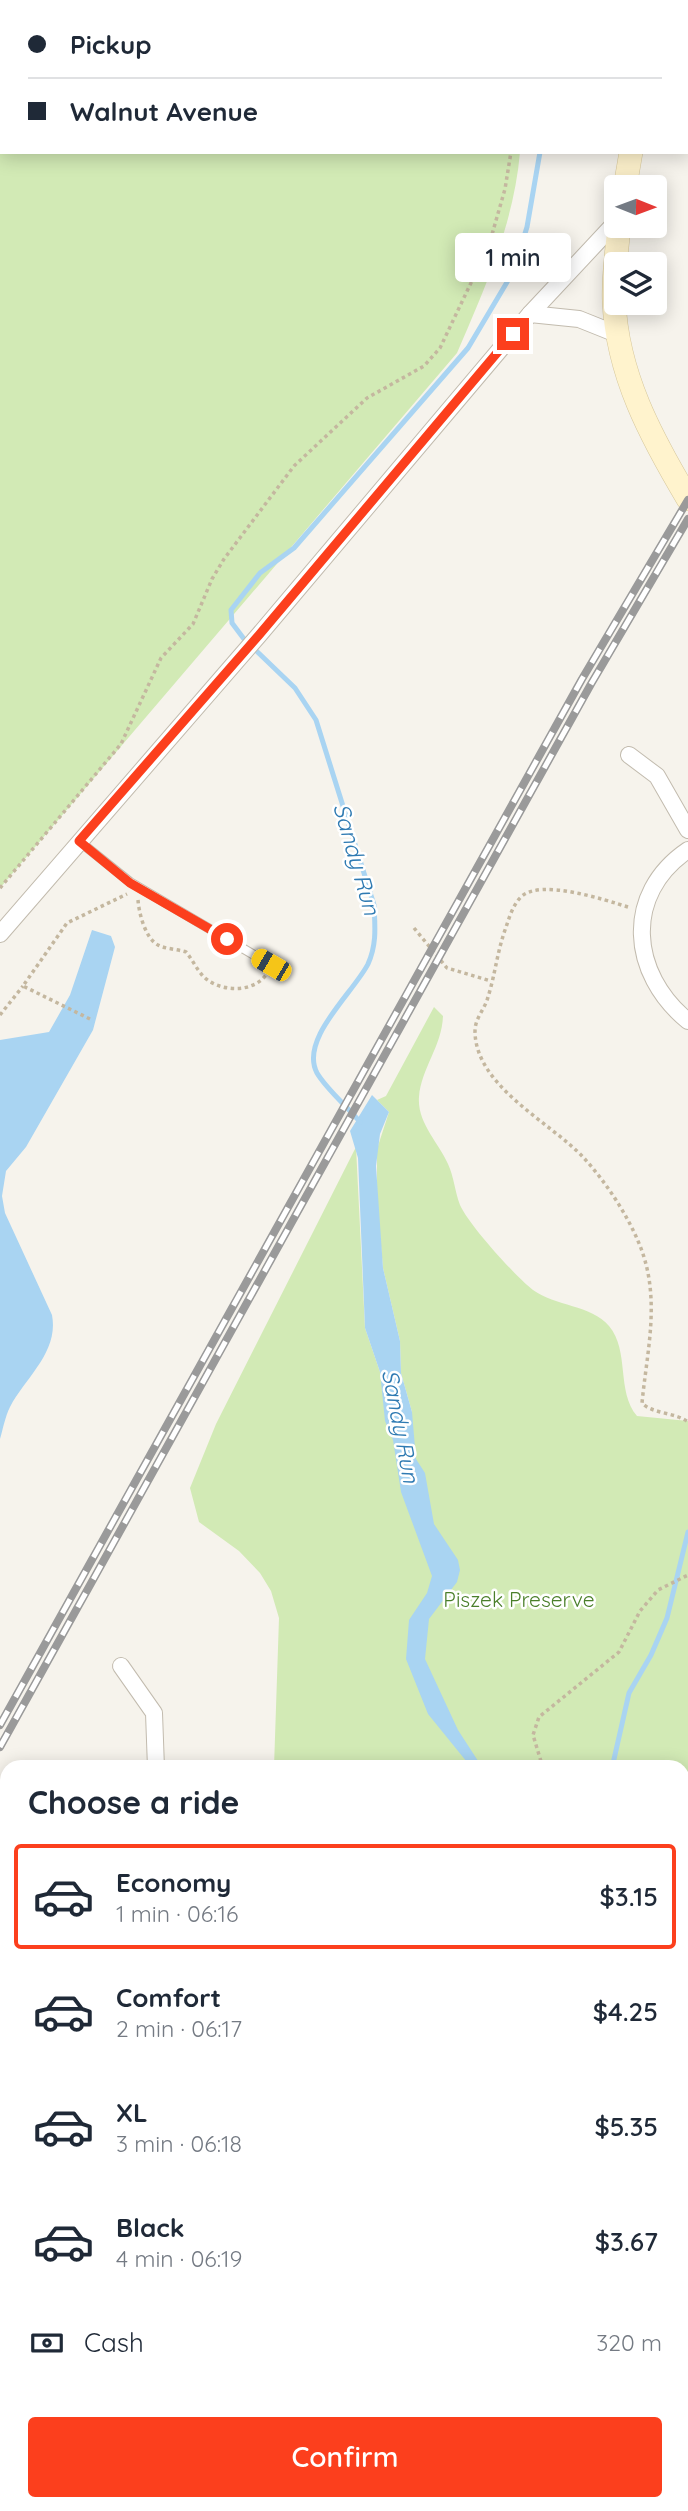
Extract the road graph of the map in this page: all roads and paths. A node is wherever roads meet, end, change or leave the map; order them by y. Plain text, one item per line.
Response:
1 (511, 154) edge
2 (631, 154) edge
3 (627, 175) edge
4 (604, 237) edge
5 (616, 238) edge
6 (530, 314) junction
7 (619, 335) junction
8 (688, 499) edge
9 (629, 755) dead end
10 (688, 830) edge
11 (79, 841) junction
12 (688, 850) edge
13 (138, 887) junction
14 (0, 888) edge
15 (644, 911) junction
16 (414, 928) dead end
17 (0, 934) edge
18 (271, 965) joint
19 (491, 981) junction
20 (23, 986) junction
21 (0, 1015) edge
22 (90, 1019) dead end
23 (688, 1021) edge
24 (688, 1422) edge
25 (687, 1575) edge
26 (121, 1665) dead end
27 (156, 1760) edge
28 (540, 1760) edge

1 - 14 path
2 - 3 street
4 - 6 street
5 - 7 street
6 - 7 street
6 - 11 street
7 - 8 street
9 - 10 street
11 - 13 lane
11 - 17 street
12 - 15 street
13 - 18 lane
13 - 18 path
13 - 20 path
15 - 19 path
15 - 23 street
16 - 19 path
19 - 24 path
20 - 21 path
20 - 22 path
25 - 28 path
26 - 27 street

